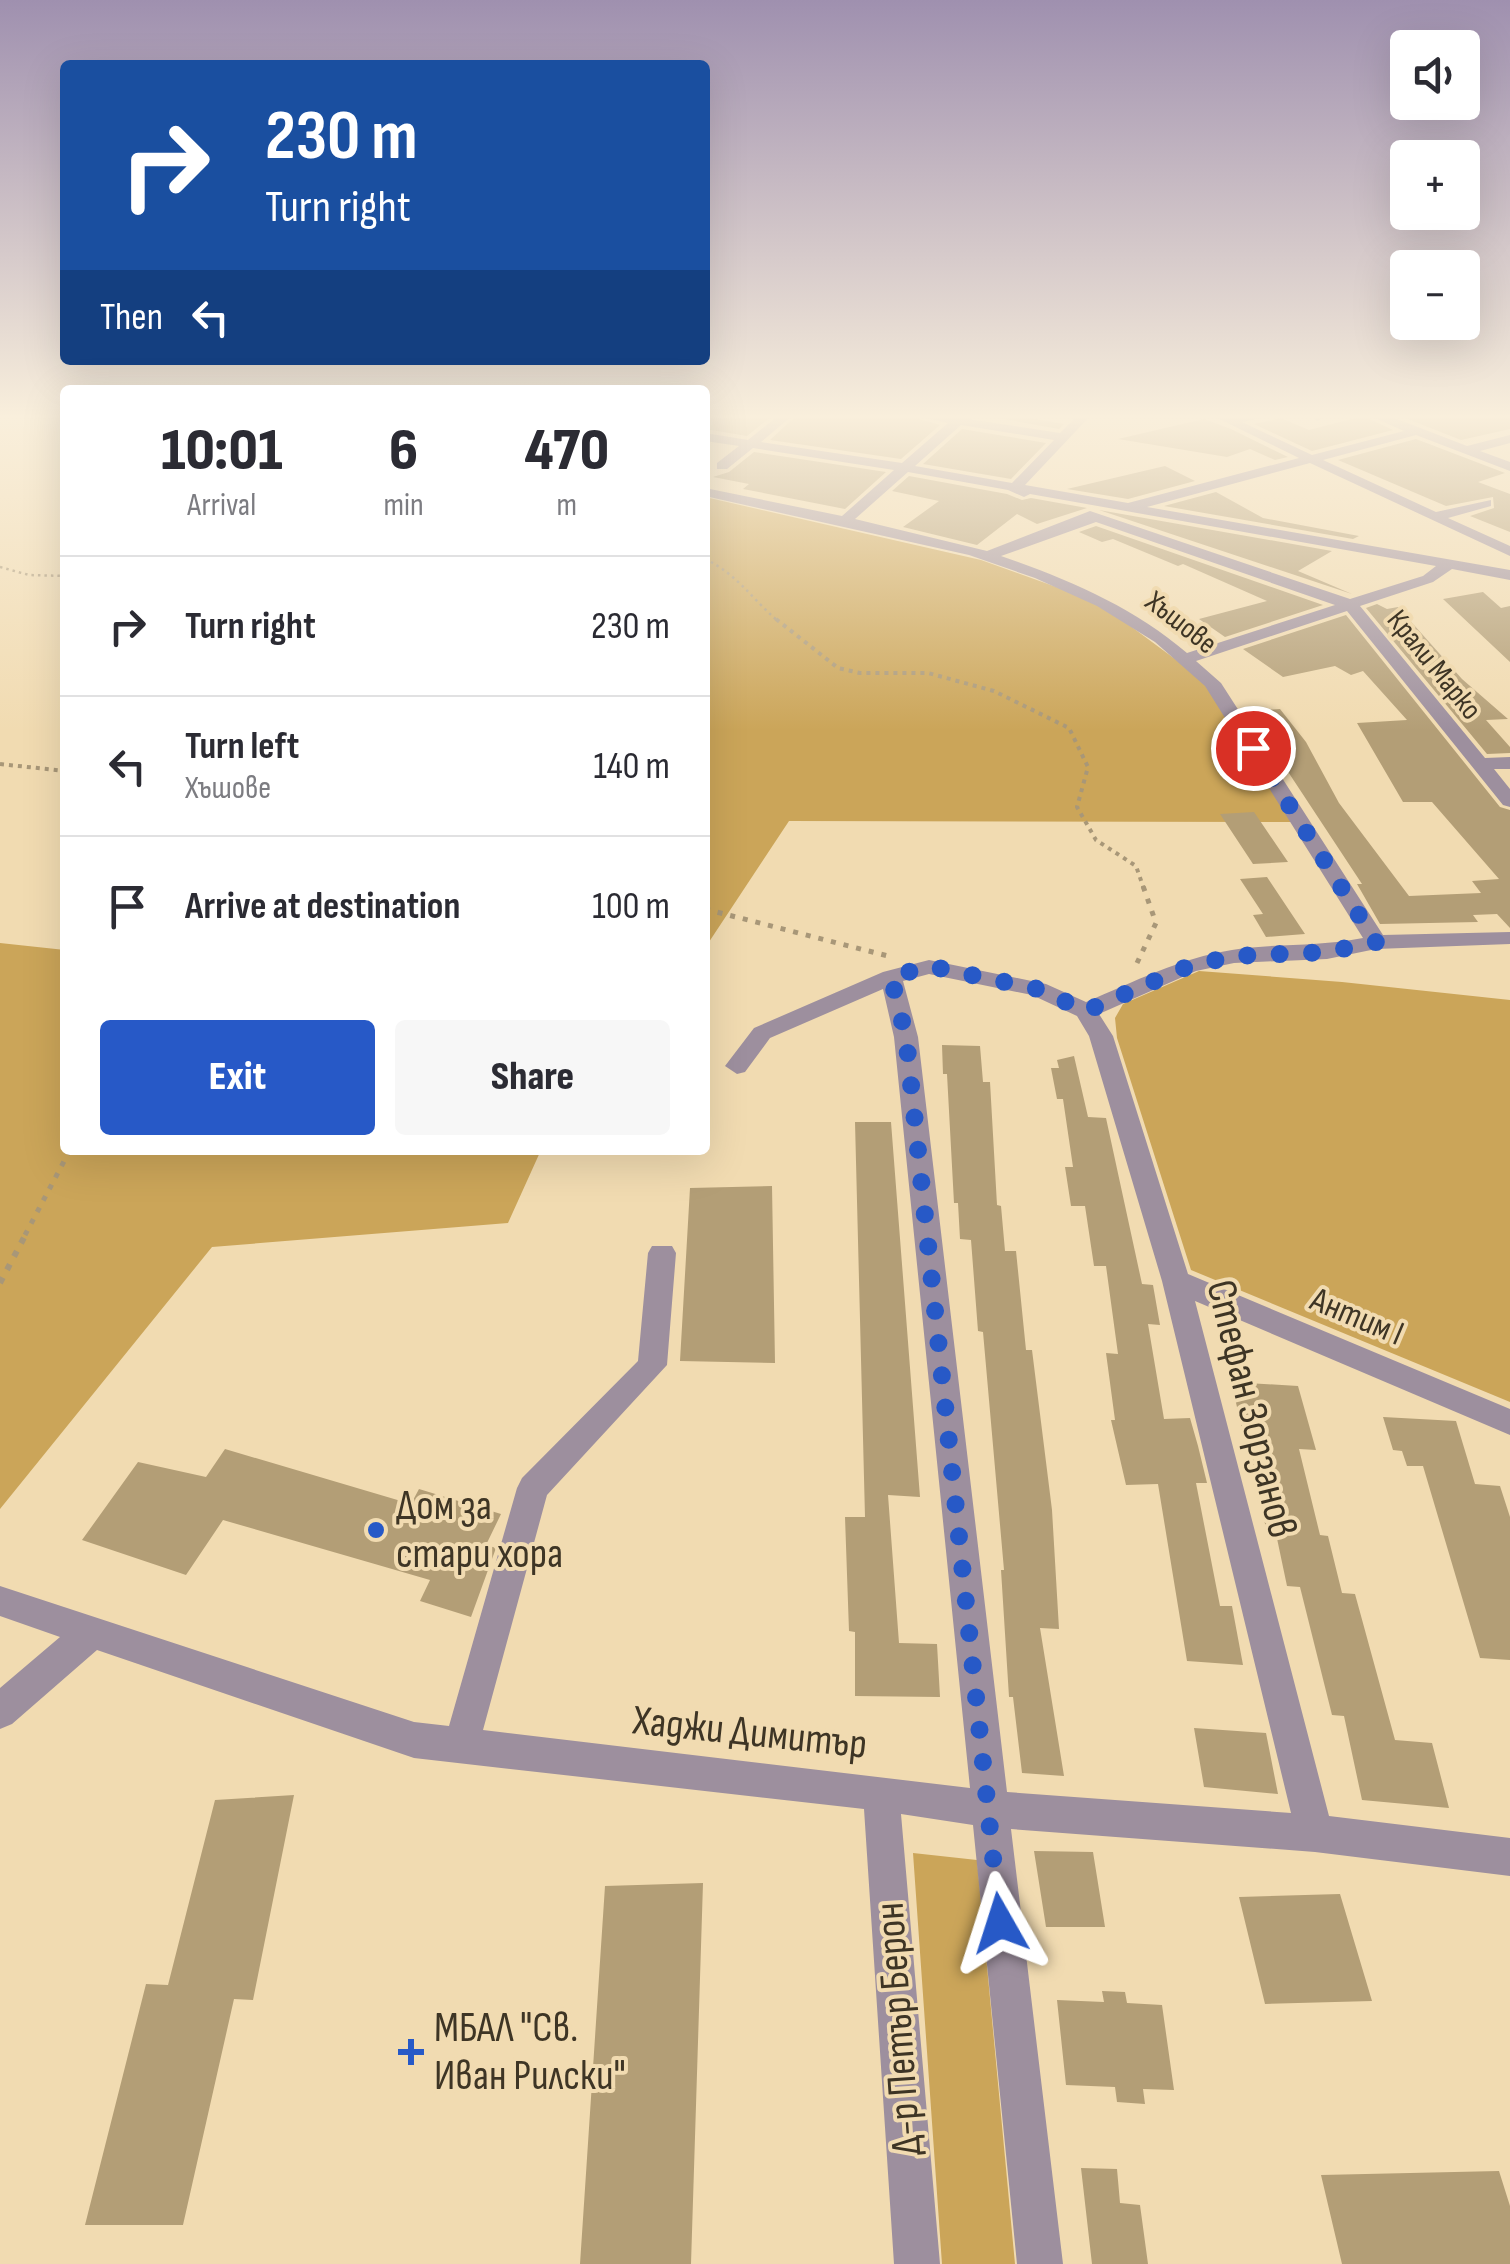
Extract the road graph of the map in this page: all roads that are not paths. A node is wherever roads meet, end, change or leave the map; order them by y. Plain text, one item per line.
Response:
1 (832, 520) edge
2 (846, 520) edge
3 (1088, 520) edge
4 (1103, 520) edge
5 (1190, 520) edge
6 (1440, 520) edge
7 (843, 522) junction
8 (1482, 539) junction
9 (1510, 552) edge
10 (985, 557) junction
11 (1450, 564) junction
12 (1490, 572) junction
13 (1510, 575) edge
14 (1510, 593) edge
15 (1350, 606) junction
16 (1188, 658) junction
17 (1510, 762) edge
18 (1479, 764) junction
19 (1510, 802) edge
20 (1510, 938) edge
21 (1376, 942) junction
22 (891, 977) junction
23 (1086, 1011) junction
24 (737, 1066) dead end
25 (662, 1254) dead end
26 (1176, 1281) junction
27 (1510, 1422) edge
28 (0, 1601) edge
29 (93, 1632) junction
30 (0, 1712) edge
31 (461, 1746) junction
32 (881, 1794) junction
33 (988, 1809) junction
34 (1315, 1834) junction
35 (1510, 1857) edge
36 (917, 2264) edge
37 (1040, 2264) edge

1 - 7 street, Хъшове
2 - 7 street
3 - 10 street
4 - 15 street, Крали Марко
5 - 11 street
6 - 8 street
7 - 10 street, Хъшове
8 - 9 street
8 - 12 street
10 - 16 street, Хъшове
11 - 12 street
11 - 15 street
12 - 13 street
12 - 14 street
15 - 16 street
15 - 18 street, Крали Марко
16 - 21 street, Хъшове
17 - 18 street
18 - 19 street, Крали Марко
20 - 21 street
21 - 23 street
22 - 23 street
22 - 24 street
22 - 33 street
23 - 26 street, Стефан Зорзанов
25 - 31 street
26 - 27 street, Антим I
26 - 34 street, Стефан Зорзанов
28 - 29 street, Хаджи Димитър
29 - 30 street
29 - 31 street, Хаджи Димитър
31 - 32 street, Хаджи Димитър
32 - 33 street, Хаджи Димитър
32 - 36 street, Д-р Петър Берон
33 - 34 street, Хаджи Димитър
33 - 37 street
34 - 35 street, Хаджи Димитър

